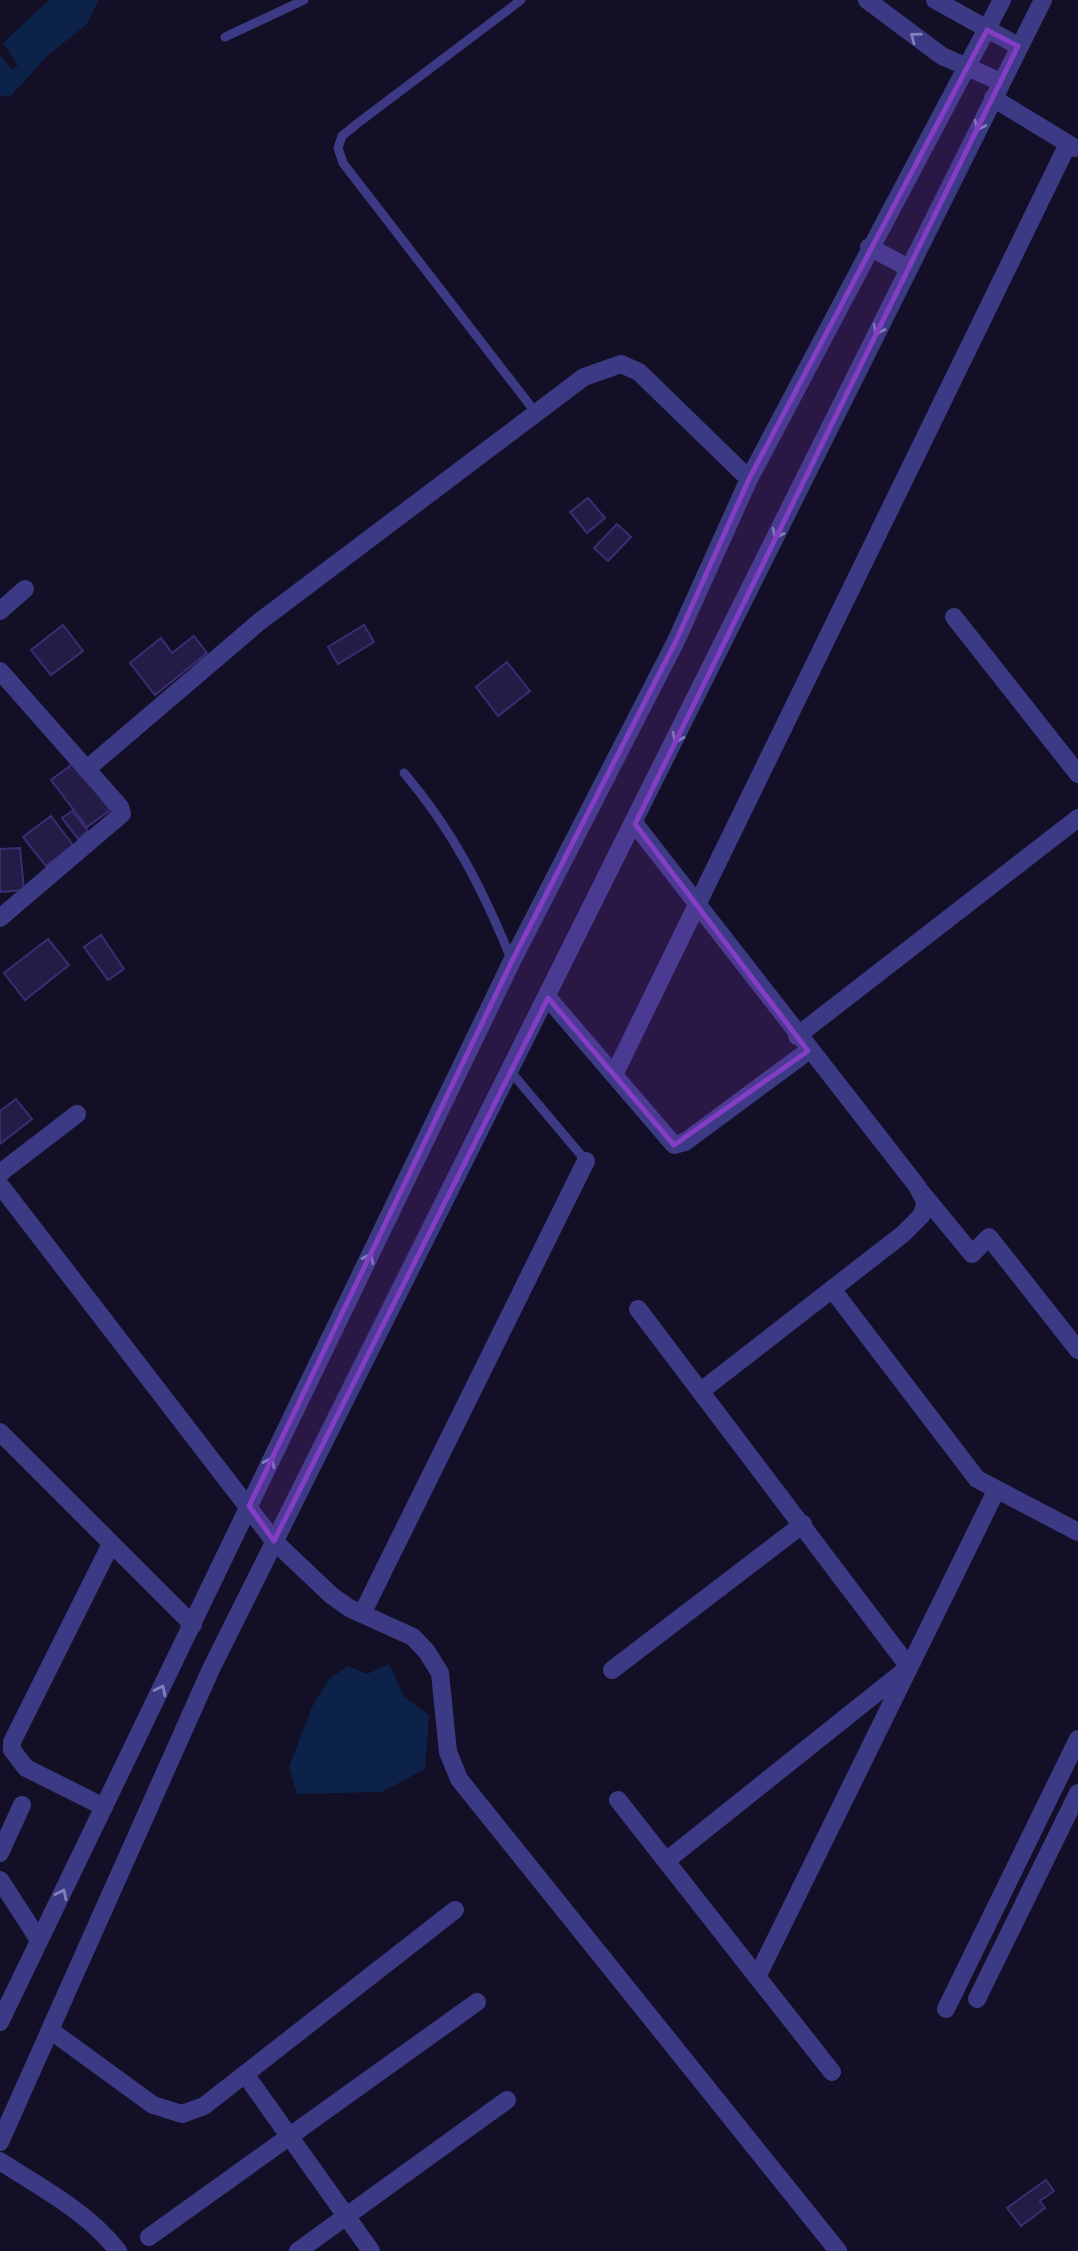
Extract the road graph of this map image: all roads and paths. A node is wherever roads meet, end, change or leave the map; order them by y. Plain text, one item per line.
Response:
1 (304, 0) edge
2 (521, 0) edge
3 (867, 0) edge
4 (935, 0) edge
5 (1002, 0) edge
6 (1043, 0) edge
7 (987, 30) junction
8 (225, 37) dead end
9 (1018, 46) junction
10 (967, 68) junction
11 (997, 90) junction
12 (1073, 147) edge
13 (869, 247) junction
14 (909, 268) junction
15 (536, 413) junction
16 (750, 479) junction
17 (25, 589) dead end
18 (0, 611) edge
19 (954, 617) dead end
20 (0, 671) edge
21 (88, 768) junction
22 (404, 773) dead end
23 (1078, 775) edge
24 (1078, 818) edge
25 (635, 824) junction
26 (696, 903) junction
27 (0, 918) edge
28 (512, 961) junction
29 (548, 998) junction
30 (803, 1043) junction
31 (511, 1072) junction
32 (614, 1074) junction
33 (77, 1114) dead end
34 (586, 1161) joint
35 (0, 1173) edge
36 (0, 1185) edge
37 (916, 1186) junction
38 (832, 1289) junction
39 (638, 1309) dead end
40 (1078, 1350) edge
41 (701, 1391) junction
42 (0, 1432) edge
43 (996, 1491) junction
44 (249, 1506) junction
45 (803, 1524) junction
46 (1078, 1532) edge
47 (274, 1541) junction
48 (111, 1544) junction
49 (362, 1614) junction
50 (193, 1625) junction
51 (909, 1667) junction
52 (612, 1670) dead end
53 (1078, 1738) edge
54 (1078, 1793) edge
55 (618, 1800) dead end
56 (22, 1805) dead end
57 (104, 1807) junction
58 (0, 1853) edge
59 (666, 1861) junction
60 (0, 1880) edge
61 (455, 1910) dead end
62 (39, 1940) junction
63 (757, 1977) junction
64 (977, 1999) dead end
65 (477, 2002) dead end
66 (946, 2009) dead end
67 (0, 2022) edge
68 (50, 2030) junction
69 (832, 2072) dead end
70 (245, 2074) junction
71 (507, 2100) dead end
72 (288, 2136) junction
73 (0, 2142) edge
74 (0, 2161) edge
75 (346, 2216) junction
76 (149, 2237) dead end
77 (118, 2251) edge
78 (298, 2251) edge
79 (371, 2251) edge
80 (838, 2251) edge

1 - 8 lane
2 - 15 lane
10 -> 3 street
4 - 7 street
5 - 7 street
6 - 9 street
7 - 9 street
7 - 10 street
9 - 11 street
10 - 11 street
10 - 13 street
11 - 12 street
11 -> 14 street
12 - 26 street
13 - 14 street
13 - 16 street
14 -> 25 street
15 - 16 street
15 - 21 street
16 - 28 street
17 - 18 street
19 - 23 street
20 - 21 street
21 - 27 street
22 - 28 lane
24 - 30 street
25 - 26 street
25 - 29 street
26 - 30 street
26 - 32 street
44 -> 28 street
29 - 31 street
29 - 32 street
30 - 32 street
30 - 37 street
31 - 34 lane
31 - 47 street
33 - 35 street
34 - 49 street
36 - 44 street
37 - 38 street
37 - 40 street
38 - 41 street
38 - 43 street
39 - 41 street
41 - 45 street
42 - 48 street
43 - 46 street
43 - 51 street
44 - 47 street
44 - 50 street
45 - 51 street
45 - 52 street
47 - 49 street
47 - 68 street
48 - 50 street
48 - 57 street
49 - 80 street
57 -> 50 street
51 - 59 street
51 - 63 street
53 - 66 street
54 - 64 street
55 - 59 street
56 - 58 street
62 -> 57 street
59 - 63 street
60 - 62 street
61 - 70 street
62 - 67 street
63 - 69 street
65 - 72 street
68 - 70 street
68 - 73 street
70 - 72 street
71 - 75 street
72 - 75 street
72 - 76 street
74 - 77 street
75 - 78 street
75 - 79 street

